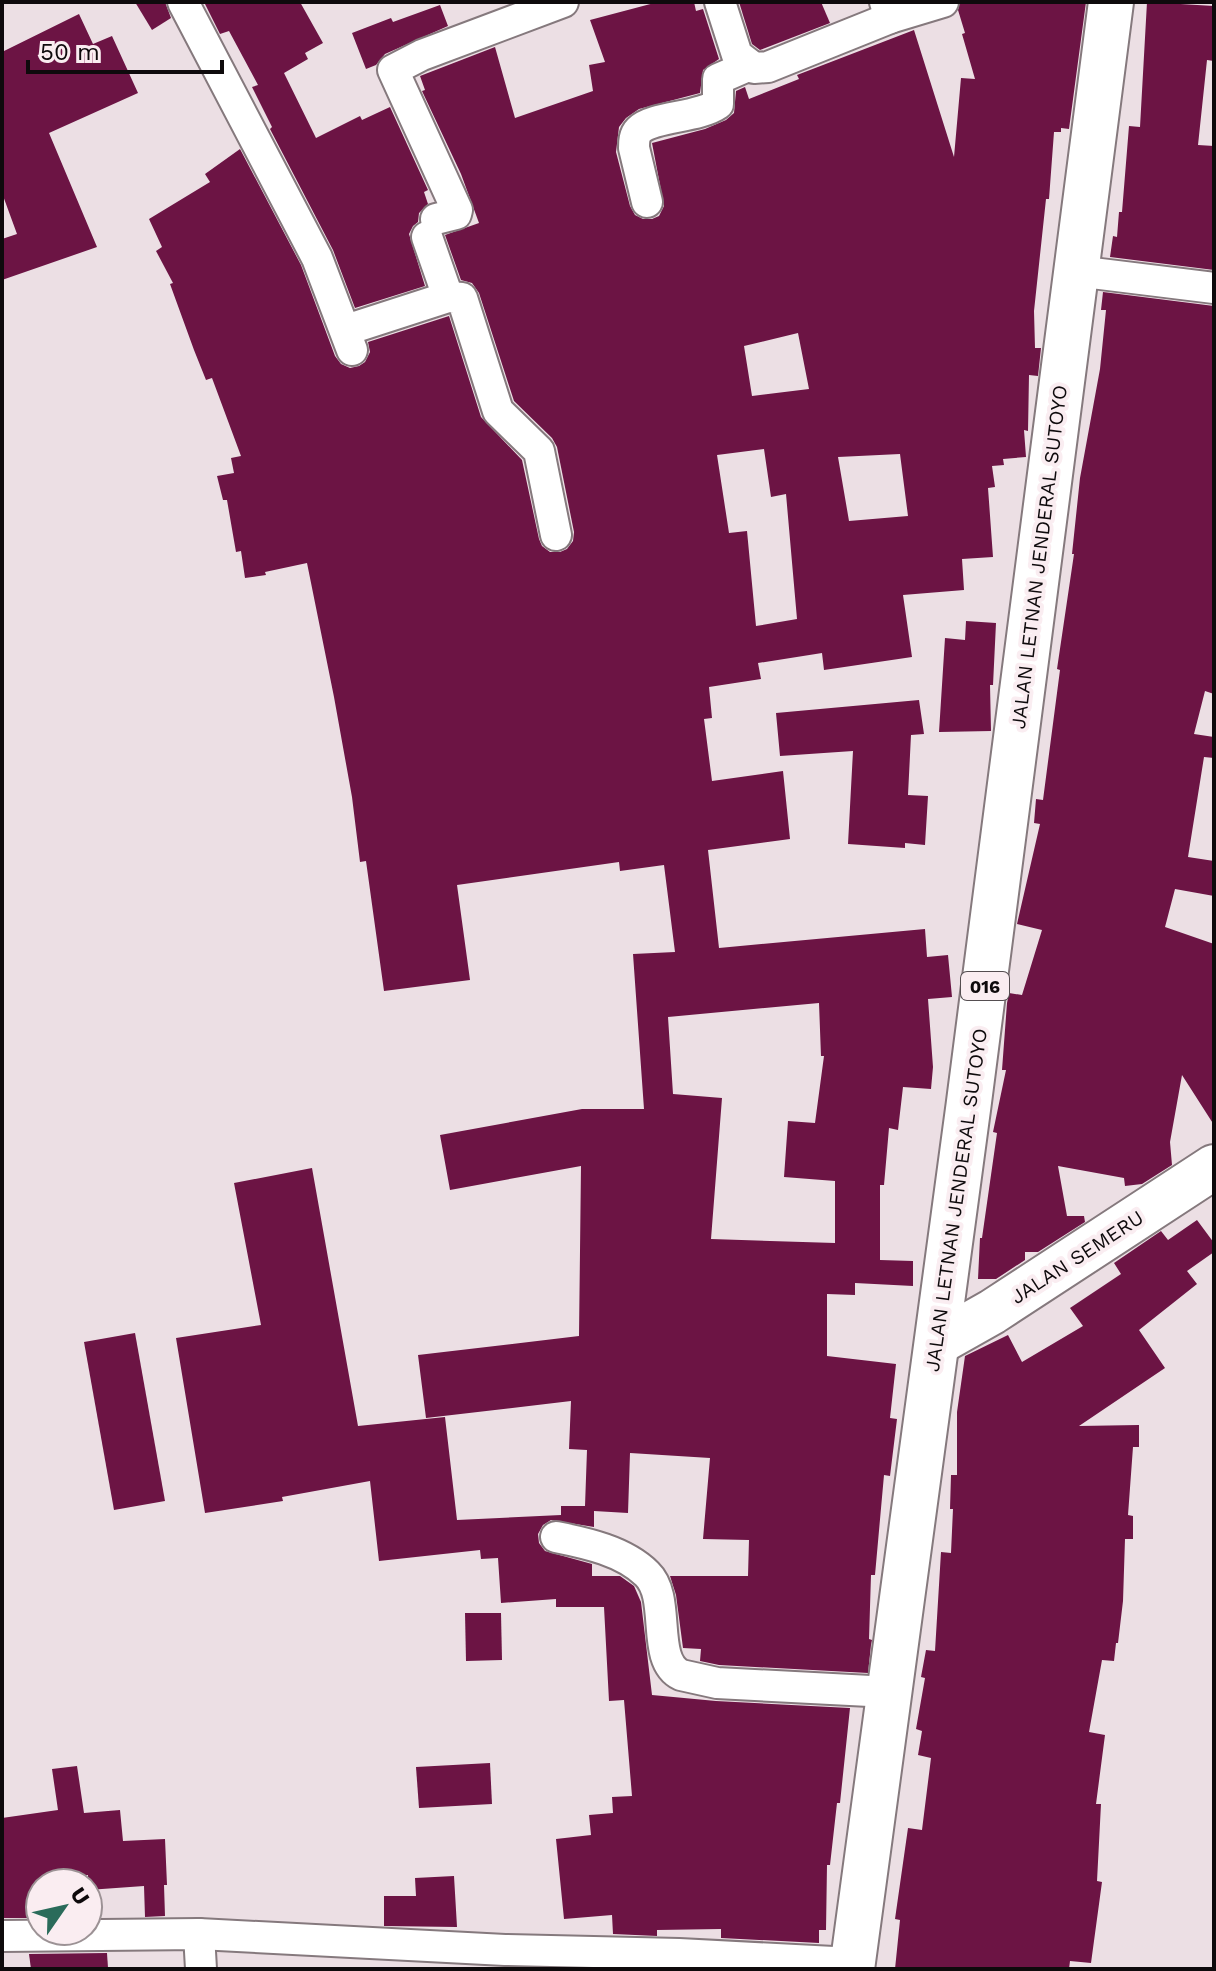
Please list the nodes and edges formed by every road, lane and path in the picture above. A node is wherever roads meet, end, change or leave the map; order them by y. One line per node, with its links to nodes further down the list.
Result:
1 (183, 2): 11 (street)
2 (563, 2): 11 (street)
3 (720, 2): 7 (street)
4 (943, 2): 6 (street)
5 (1111, 2): 9 (main road, JALAN LETNAN JENDERAL SUTOYO / 016)
6 (887, 10): 7 (street)
7 (748, 66): 8 (street)
8 (647, 202)
9 (1076, 271): 10 (street); 14 (main road, JALAN LETNAN JENDERAL SUTOYO / 016)
10 (1214, 288)
11 (448, 297): 12 (street)
12 (556, 535)
13 (1214, 1167): 14 (main road, JALAN SEMERU)
14 (937, 1343): 16 (main road, JALAN LETNAN JENDERAL SUTOYO / 016)
15 (556, 1537): 16 (street)
16 (889, 1692): 19 (main road, JALAN LETNAN JENDERAL SUTOYO / 016)
17 (199, 1934): 18 (street); 19 (street); 20 (street)
18 (2, 1936)
19 (852, 1966)
20 (201, 1969)

